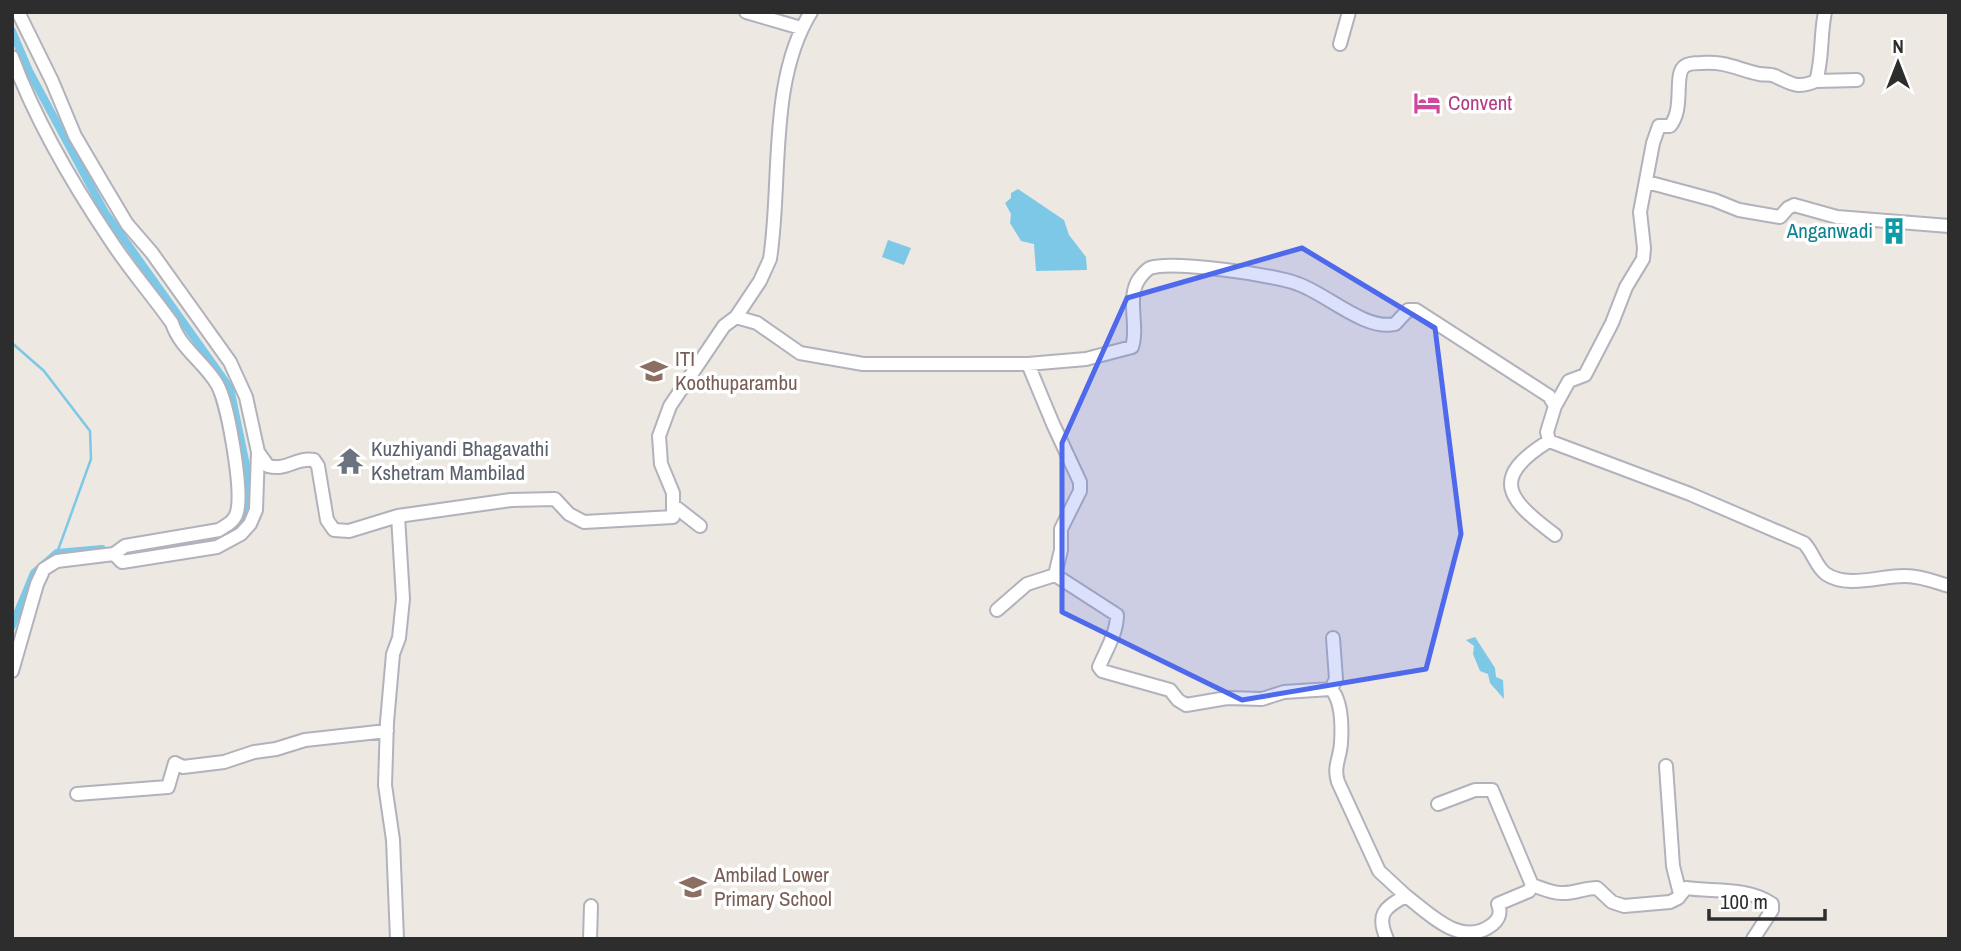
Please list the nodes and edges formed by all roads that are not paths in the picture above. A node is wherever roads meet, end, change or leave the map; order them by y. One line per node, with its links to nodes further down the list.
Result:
1 (18, 12): 17 (street)
2 (746, 12): 6 (street)
3 (811, 12): 6 (street)
4 (1349, 12): 7 (street)
5 (1825, 12): 10 (street)
6 (801, 29): 13 (street)
7 (1340, 44)
8 (12, 57): 22 (street)
9 (1857, 80): 10 (street)
10 (1816, 81): 11 (street)
11 (1647, 182): 12 (street); 15 (street)
12 (1949, 226)
13 (736, 317): 14 (street); 18 (street)
14 (1028, 364): 15 (street); 23 (street)
15 (1555, 405): 16 (street)
16 (1549, 442): 21 (street); 24 (street)
17 (258, 452): 19 (street); 22 (street)
18 (673, 505): 19 (street); 20 (street)
19 (398, 516): 29 (street)
20 (701, 526)
21 (1555, 535)
22 (114, 554): 27 (street)
23 (1055, 575): 25 (street); 28 (street)
24 (1949, 586)
25 (997, 610)
26 (1333, 638): 28 (street)
27 (12, 671)
28 (1331, 689): 35 (street)
29 (387, 732): 31 (street); 39 (street)
30 (1667, 766): 34 (street)
31 (77, 794)
32 (1438, 804): 33 (street)
33 (1532, 885): 34 (street); 38 (street)
34 (1680, 894): 42 (street)
35 (1406, 896): 36 (street); 38 (street)
36 (1391, 904): 38 (street); 41 (street)
37 (591, 906): 40 (street)
38 (1418, 906)
39 (397, 939)
40 (590, 939)
41 (1388, 939)
42 (1753, 939)

